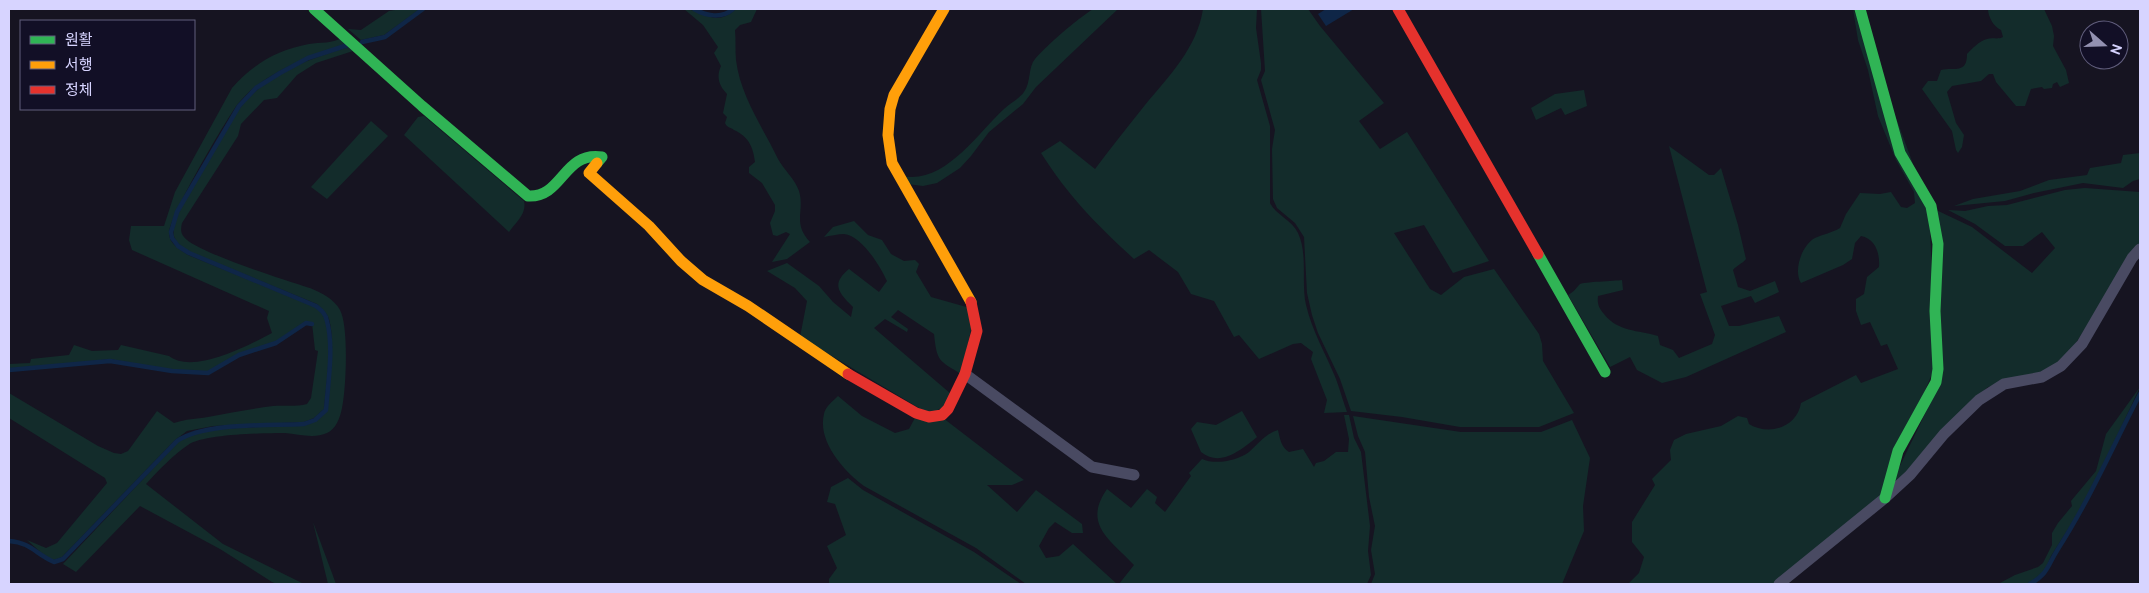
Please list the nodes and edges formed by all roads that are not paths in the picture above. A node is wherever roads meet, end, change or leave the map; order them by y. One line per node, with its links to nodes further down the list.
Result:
1 (314, 9): 7 (street)
2 (944, 9): 7 (street)
3 (1398, 9): 6 (street)
4 (1860, 9): 9 (street)
5 (2140, 249): 9 (street)
6 (1606, 372)
7 (965, 374): 8 (street)
8 (1134, 476)
9 (1885, 498): 10 (street)
10 (1779, 584)

